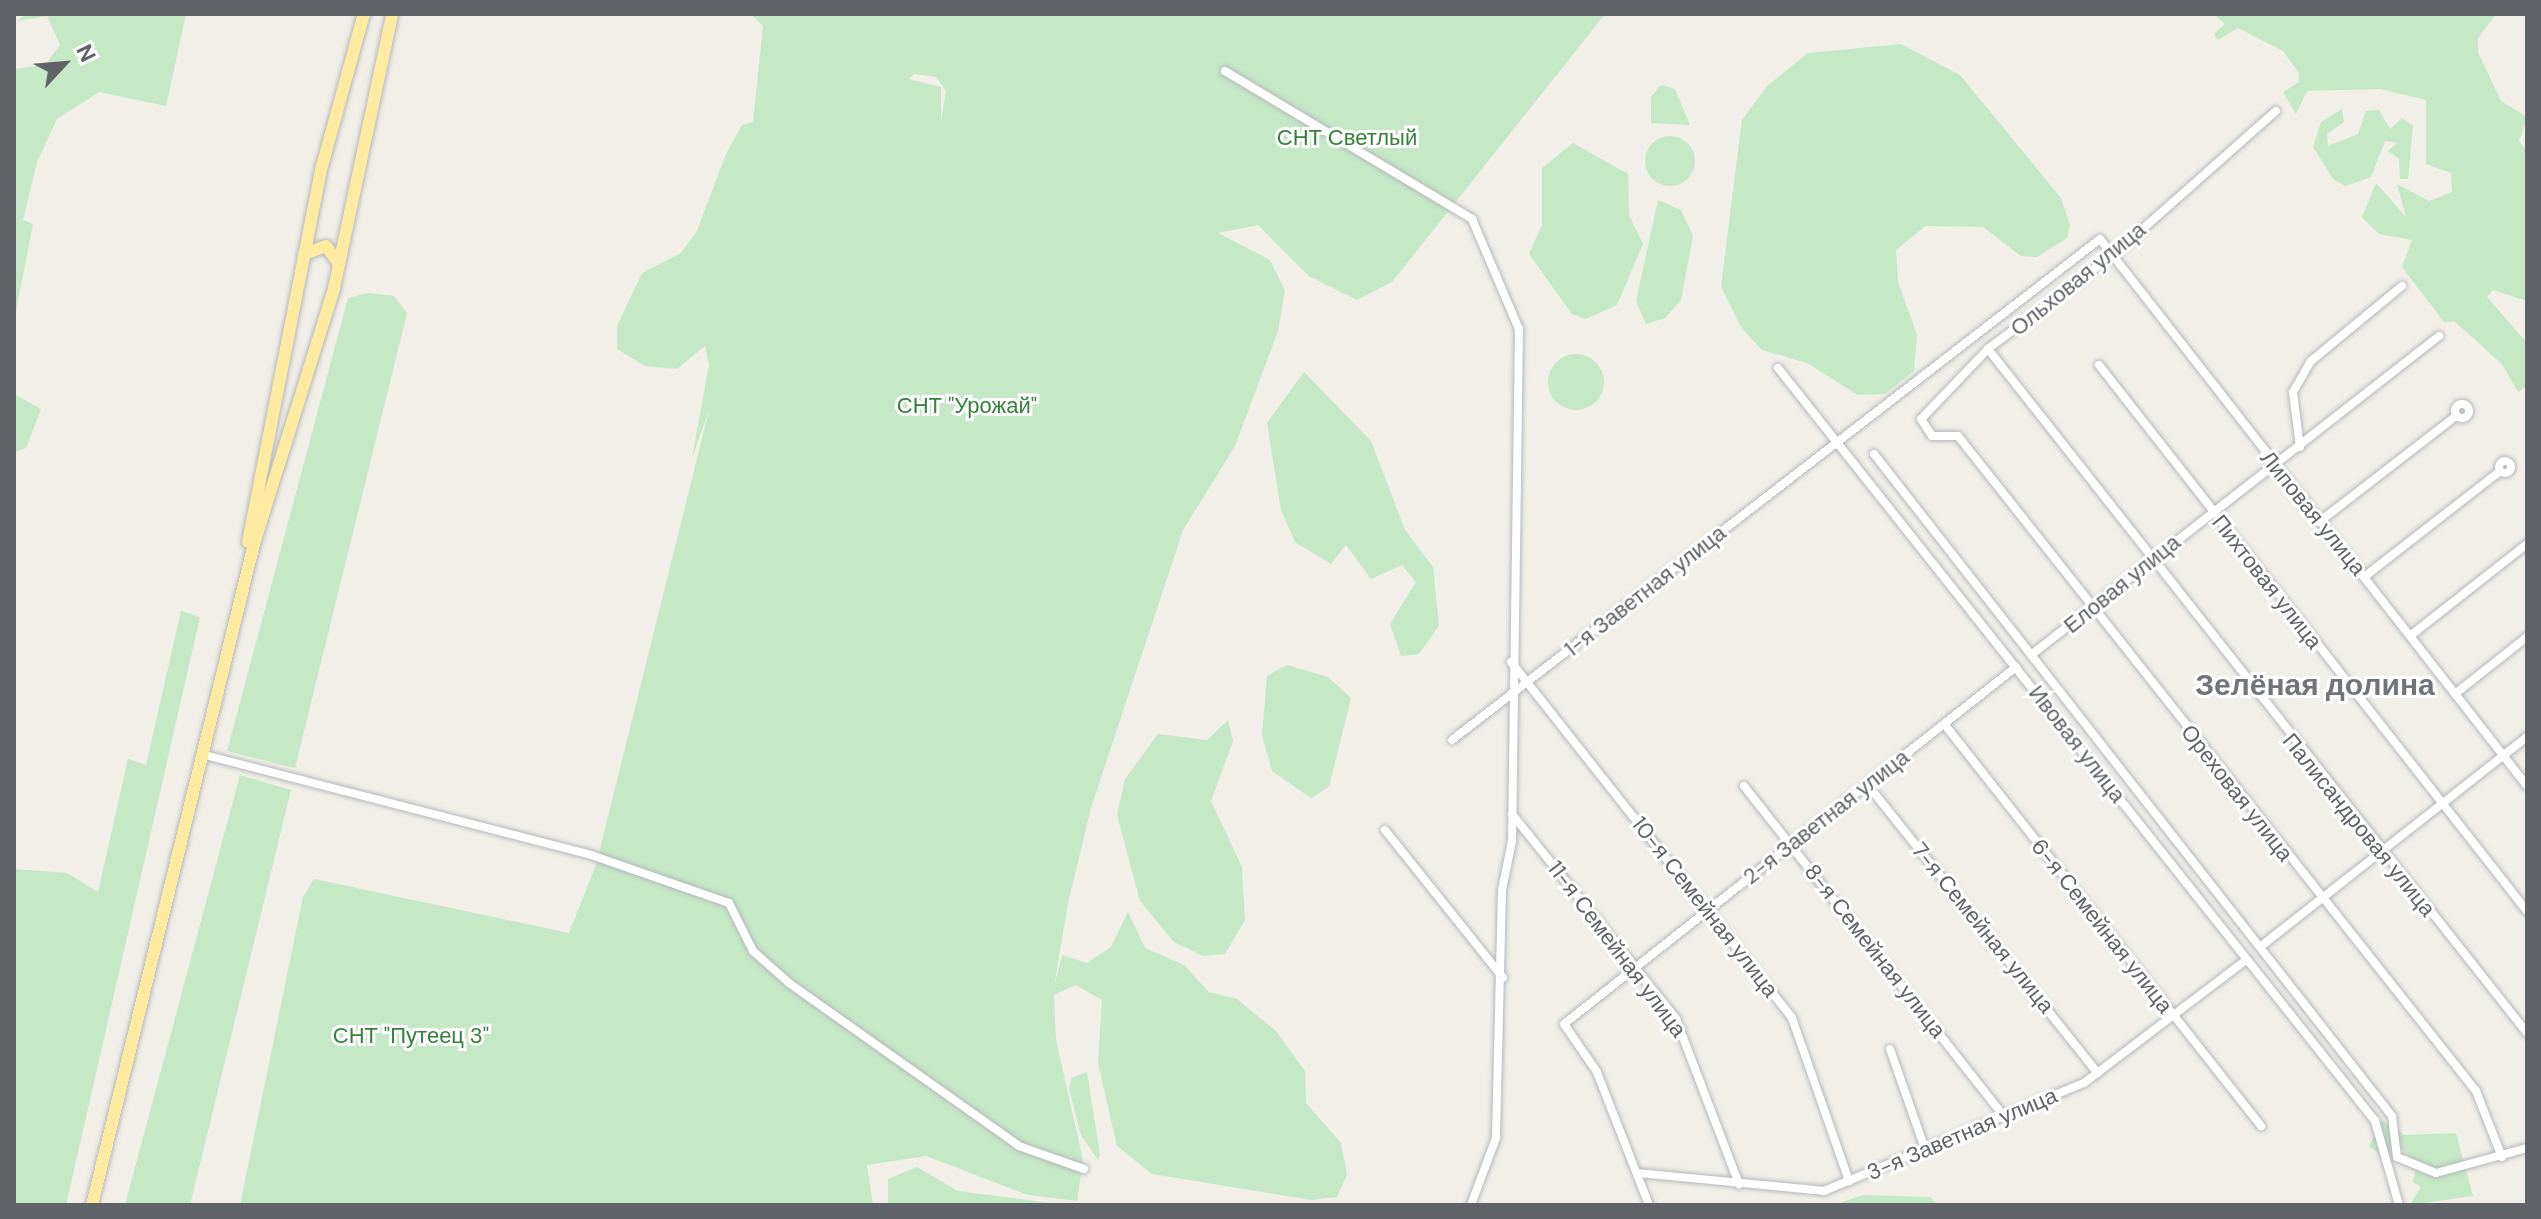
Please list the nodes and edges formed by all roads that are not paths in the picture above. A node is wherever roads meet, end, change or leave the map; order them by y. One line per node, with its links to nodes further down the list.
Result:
1 (364, 14): 6 (highway)
2 (392, 14): 8 (highway)
3 (1225, 71): 30 (street)
4 (2276, 111): 7 (street, Ольховая улица)
5 (2100, 239): 7 (street, Липовая улица); 16 (street, 1-я Заветная улица)
6 (304, 254): 8 (highway); 46 (highway)
7 (2113, 255): 11 (street, Ольховая улица); 19 (street, Липовая улица)
8 (339, 265): 38 (highway)
9 (2402, 286): 17 (street)
10 (2439, 336): 17 (street, Еловая улица)
11 (1988, 349): 15 (street, Ольховая улица); 24 (street, Палисандровая улица)
12 (2099, 365): 21 (street, Пихтовая улица)
13 (1778, 368): 16 (street, Ивовая улица)
14 (2456, 416): 22 (street)
15 (1958, 436): 26 (street, Ореховая улица)
16 (1839, 443): 31 (street, Ивовая улица); 32 (street, 1-я Заветная улица)
17 (2300, 447): 19 (street, Еловая улица)
18 (1874, 454): 29 (street, Ивовая улица)
19 (2273, 464): 21 (street, Еловая улица); 22 (street, Липовая улица)
20 (2500, 471): 25 (street)
21 (2212, 511): 24 (street, Еловая улица); 43 (street, Пихтовая улица)
22 (2319, 522): 25 (street, Липовая улица)
23 (2527, 544): 27 (street)
24 (2151, 561): 26 (street, Еловая улица); 48 (street, Палисандровая улица)
25 (2364, 577): 27 (street, Липовая улица)
26 (2093, 610): 29 (street, Еловая улица); 49 (street, Ореховая улица)
27 (2410, 636): 33 (street, Липовая улица)
28 (2527, 637): 33 (street)
29 (2031, 655): 52 (street, Ивовая улица)
30 (1511, 661): 32 (street, 10-я Семейная улица); 34 (street)
31 (2016, 667): 35 (street, 2-я Заветная улица); 53 (street, Ивовая улица)
32 (1526, 683): 34 (street, 1-я Заветная улица); 50 (street, 10-я Семейная улица)
33 (2455, 694): 39 (street, Липовая улица)
34 (1510, 695): 37 (street, 1-я Заветная улица); 44 (street)
35 (1945, 725): 40 (street, 2-я Заветная улица); 56 (street, 6-я Семейная улица)
36 (2527, 737): 39 (street)
37 (1452, 740)
38 (201, 754): 46 (highway); 65 (street)
39 (2504, 757): 42 (street, Липовая улица); 43 (street)
40 (1867, 784): 47 (street, 2-я Заветная улица); 59 (street, 7-я Семейная улица)
41 (1744, 786): 47 (street, 8-я Семейная улица)
42 (2527, 786)
43 (2441, 806): 48 (street); 51 (street, Пихтовая улица)
44 (1511, 814): 54 (street, 11-я Семейная улица); 55 (street)
45 (1385, 830): 55 (street)
46 (180, 833): 72 (highway)
47 (1790, 843): 50 (street, 2-я Заветная улица); 60 (street, 8-я Семейная улица)
48 (2380, 853): 49 (street); 57 (street, Палисандровая улица)
49 (2320, 899): 52 (street); 64 (street, Ореховая улица)
50 (1708, 911): 54 (street, 2-я Заветная улица); 68 (street, 10-я Семейная улица)
51 (2527, 911)
52 (2260, 947): 64 (street, Ивовая улица)
53 (2246, 960): 56 (street, 3-я Заветная улица); 73 (street, Ивовая улица)
54 (1632, 963): 66 (street, 2-я Заветная улица); 69 (street, 11-я Семейная улица)
55 (1503, 978): 71 (street)
56 (2173, 1017): 59 (street, 3-я Заветная улица); 61 (street, 6-я Семейная улица)
57 (2527, 1033)
58 (1890, 1049): 63 (street)
59 (2098, 1073): 60 (street, 3-я Заветная улица)
60 (2004, 1116): 63 (street, 3-я Заветная улица)
61 (2261, 1126)
62 (2527, 1148): 64 (street)
63 (1925, 1149): 68 (street, 3-я Заветная улица)
64 (2502, 1157)
65 (1084, 1169)
66 (1638, 1173): 67 (street, 3-я Заветная улица); 70 (street)
67 (1662, 1175): 69 (street, 3-я Заветная улица); 70 (street)
68 (1849, 1181): 69 (street, 3-я Заветная улица)
69 (1739, 1184)
70 (1647, 1200)
71 (1473, 1204)
72 (92, 1205)
73 (2399, 1205)

